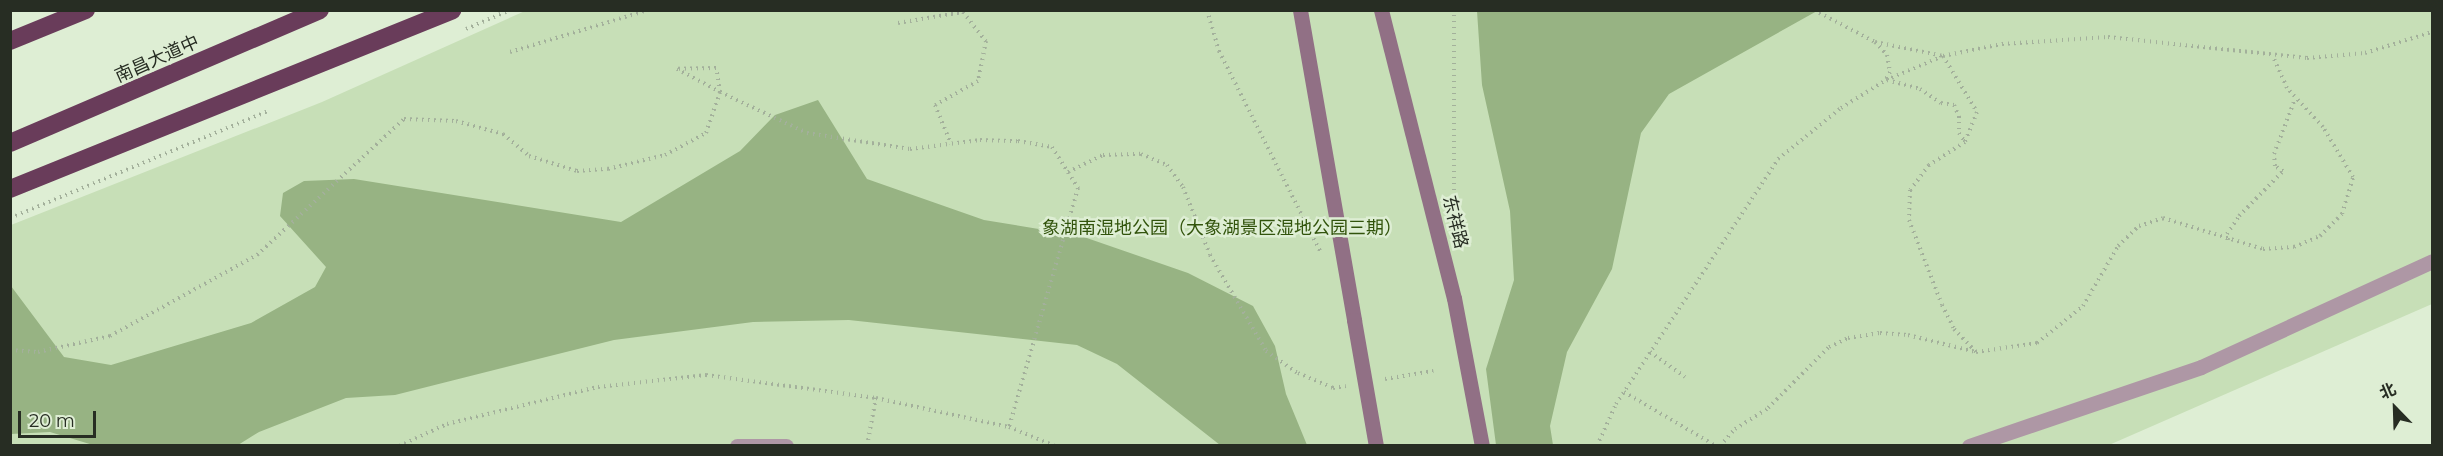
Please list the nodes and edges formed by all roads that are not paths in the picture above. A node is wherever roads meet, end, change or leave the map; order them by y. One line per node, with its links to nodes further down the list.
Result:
1 (86, 10): 6 (highway)
2 (321, 10): 7 (highway, 南昌大道中)
3 (452, 10): 8 (highway)
4 (1300, 10): 12 (main road, bridge)
5 (1381, 10): 13 (main road, 东祥路)
6 (10, 41)
7 (10, 143)
8 (10, 189)
9 (2433, 261): 14 (lane)
10 (737, 446): 11 (lane)
11 (786, 446)
12 (1376, 446)
13 (1482, 446)
14 (1969, 446)

